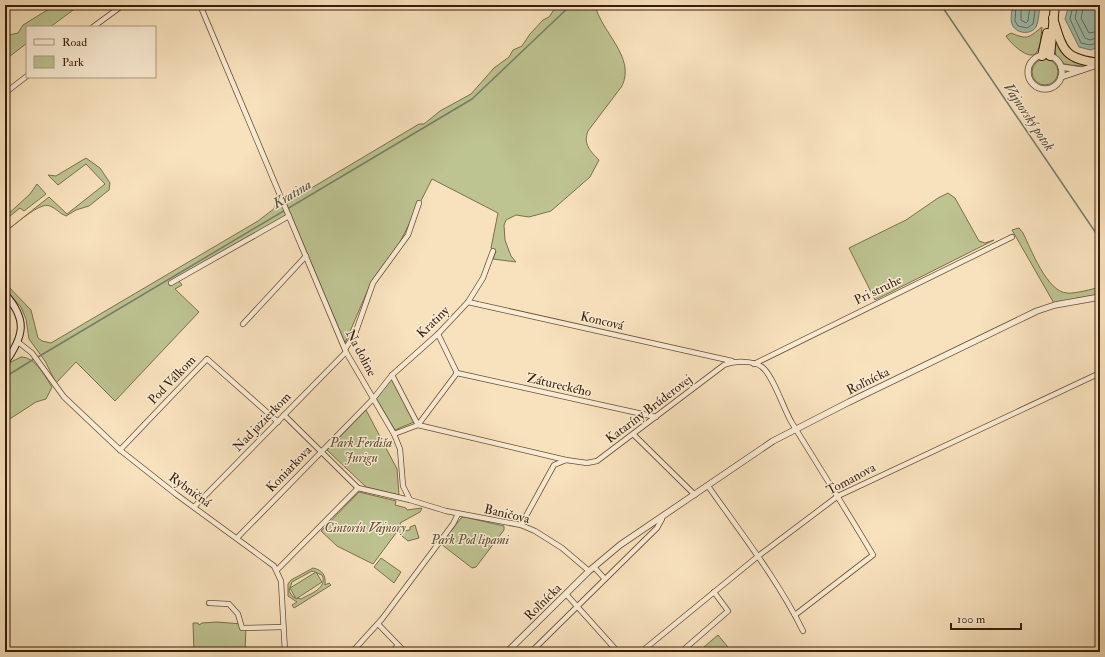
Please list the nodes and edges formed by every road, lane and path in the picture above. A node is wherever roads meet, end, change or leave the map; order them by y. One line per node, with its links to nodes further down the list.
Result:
1 (123, 5): 6 (street)
2 (200, 5): 15 (street, Na doline)
3 (1050, 5): 7 (highway)
4 (1055, 5): 5 (highway)
5 (1053, 18): 7 (highway); 8 (highway)
6 (94, 26)
7 (1046, 56): 9 (street); 12 (street)
8 (1100, 63): 10 (street)
9 (1061, 67): 10 (street); 12 (street)
10 (1081, 70): 12 (street)
11 (26, 77): 13 (street)
12 (1061, 77)
13 (5, 93)
14 (419, 203): 26 (street, Nad jazierkom)
15 (288, 215): 18 (street, Na doline); 19 (street)
16 (1012, 237): 29 (street, Pri struhe)
17 (494, 251): 22 (street, Kratiny)
18 (306, 256): 23 (street); 26 (street, Na doline)
19 (171, 283)
20 (5, 294): 25 (main road)
21 (1100, 297): 38 (street, Roľnícka)
22 (468, 302): 24 (street, Kratiny); 27 (street, Koncová)
23 (242, 324)
24 (438, 334): 30 (street); 32 (street, Kratiny)
25 (18, 342): 28 (main road); 41 (street, Rybničná)
26 (345, 351): 33 (street, Na doline); 34 (street, Nad jazierkom)
27 (732, 361): 29 (street); 35 (street, Kataríny Brúderovej)
28 (5, 363)
29 (754, 364): 38 (street)
30 (457, 373): 35 (street, Zátureckého); 37 (street)
31 (1100, 373): 49 (street, Tomanova)
32 (392, 375): 33 (street, Kratiny); 37 (street)
33 (373, 399): 39 (street, Na doline); 42 (street, Koniarkova)
34 (284, 415): 36 (street, Nad jazierkom); 42 (street)
35 (656, 418): 40 (street, Kataríny Brúderovej)
36 (278, 422): 41 (street, Pod Válkom); 51 (street, Nad jazierkom)
37 (418, 425): 39 (street); 43 (street, Kataríny Brúderovej)
38 (796, 429): 46 (street, Roľnícka); 49 (street)
39 (394, 434): 50 (street, Na doline)
40 (634, 435): 44 (street, Kataríny Brúderovej); 48 (street)
41 (120, 450): 51 (street, Rybničná)
42 (321, 452): 47 (street); 56 (street, Koniarkova)
43 (553, 455): 44 (street, Kataríny Brúderovej); 45 (street)
44 (566, 460): 45 (street)
45 (554, 465): 54 (street)
46 (708, 486): 48 (street, Roľnícka); 58 (street)
47 (358, 488): 50 (street, Baničova); 60 (street)
48 (695, 495): 53 (street, Roľnícka)
49 (838, 496): 58 (street, Tomanova); 66 (street)
50 (410, 500): 52 (street, Baničova)
51 (194, 507): 56 (street, Rybničná)
52 (458, 514): 54 (street, Baničova); 67 (street)
53 (662, 518): 55 (street, Roľnícka); 57 (street, Roľnícka)
54 (520, 526): 59 (street, Baničova)
55 (637, 534): 57 (street); 59 (street, Roľnícka)
56 (237, 538): 60 (street, Rybničná)
57 (643, 541): 61 (street, Roľnícka)
58 (757, 557): 62 (street, Tomanova); 66 (street)
59 (592, 569): 61 (street); 63 (street, Roľnícka)
60 (277, 570): 68 (street)
61 (604, 578): 65 (street, Roľnícka)
62 (714, 592): 78 (street, Tomanova); 79 (street)
63 (566, 594): 65 (street); 75 (street, Roľnícka)
64 (209, 603): 68 (street)
65 (576, 606): 76 (street, Roľnícka); 77 (street)
66 (795, 615): 69 (street)
67 (378, 624): 70 (street); 72 (street)
68 (283, 627): 71 (street)
69 (803, 631)
70 (398, 645): 73 (street); 74 (street)
71 (285, 652)
72 (352, 652)
73 (392, 652)
74 (405, 652)
75 (507, 652)
76 (530, 652)
77 (618, 652)
78 (641, 652)
79 (681, 652)

